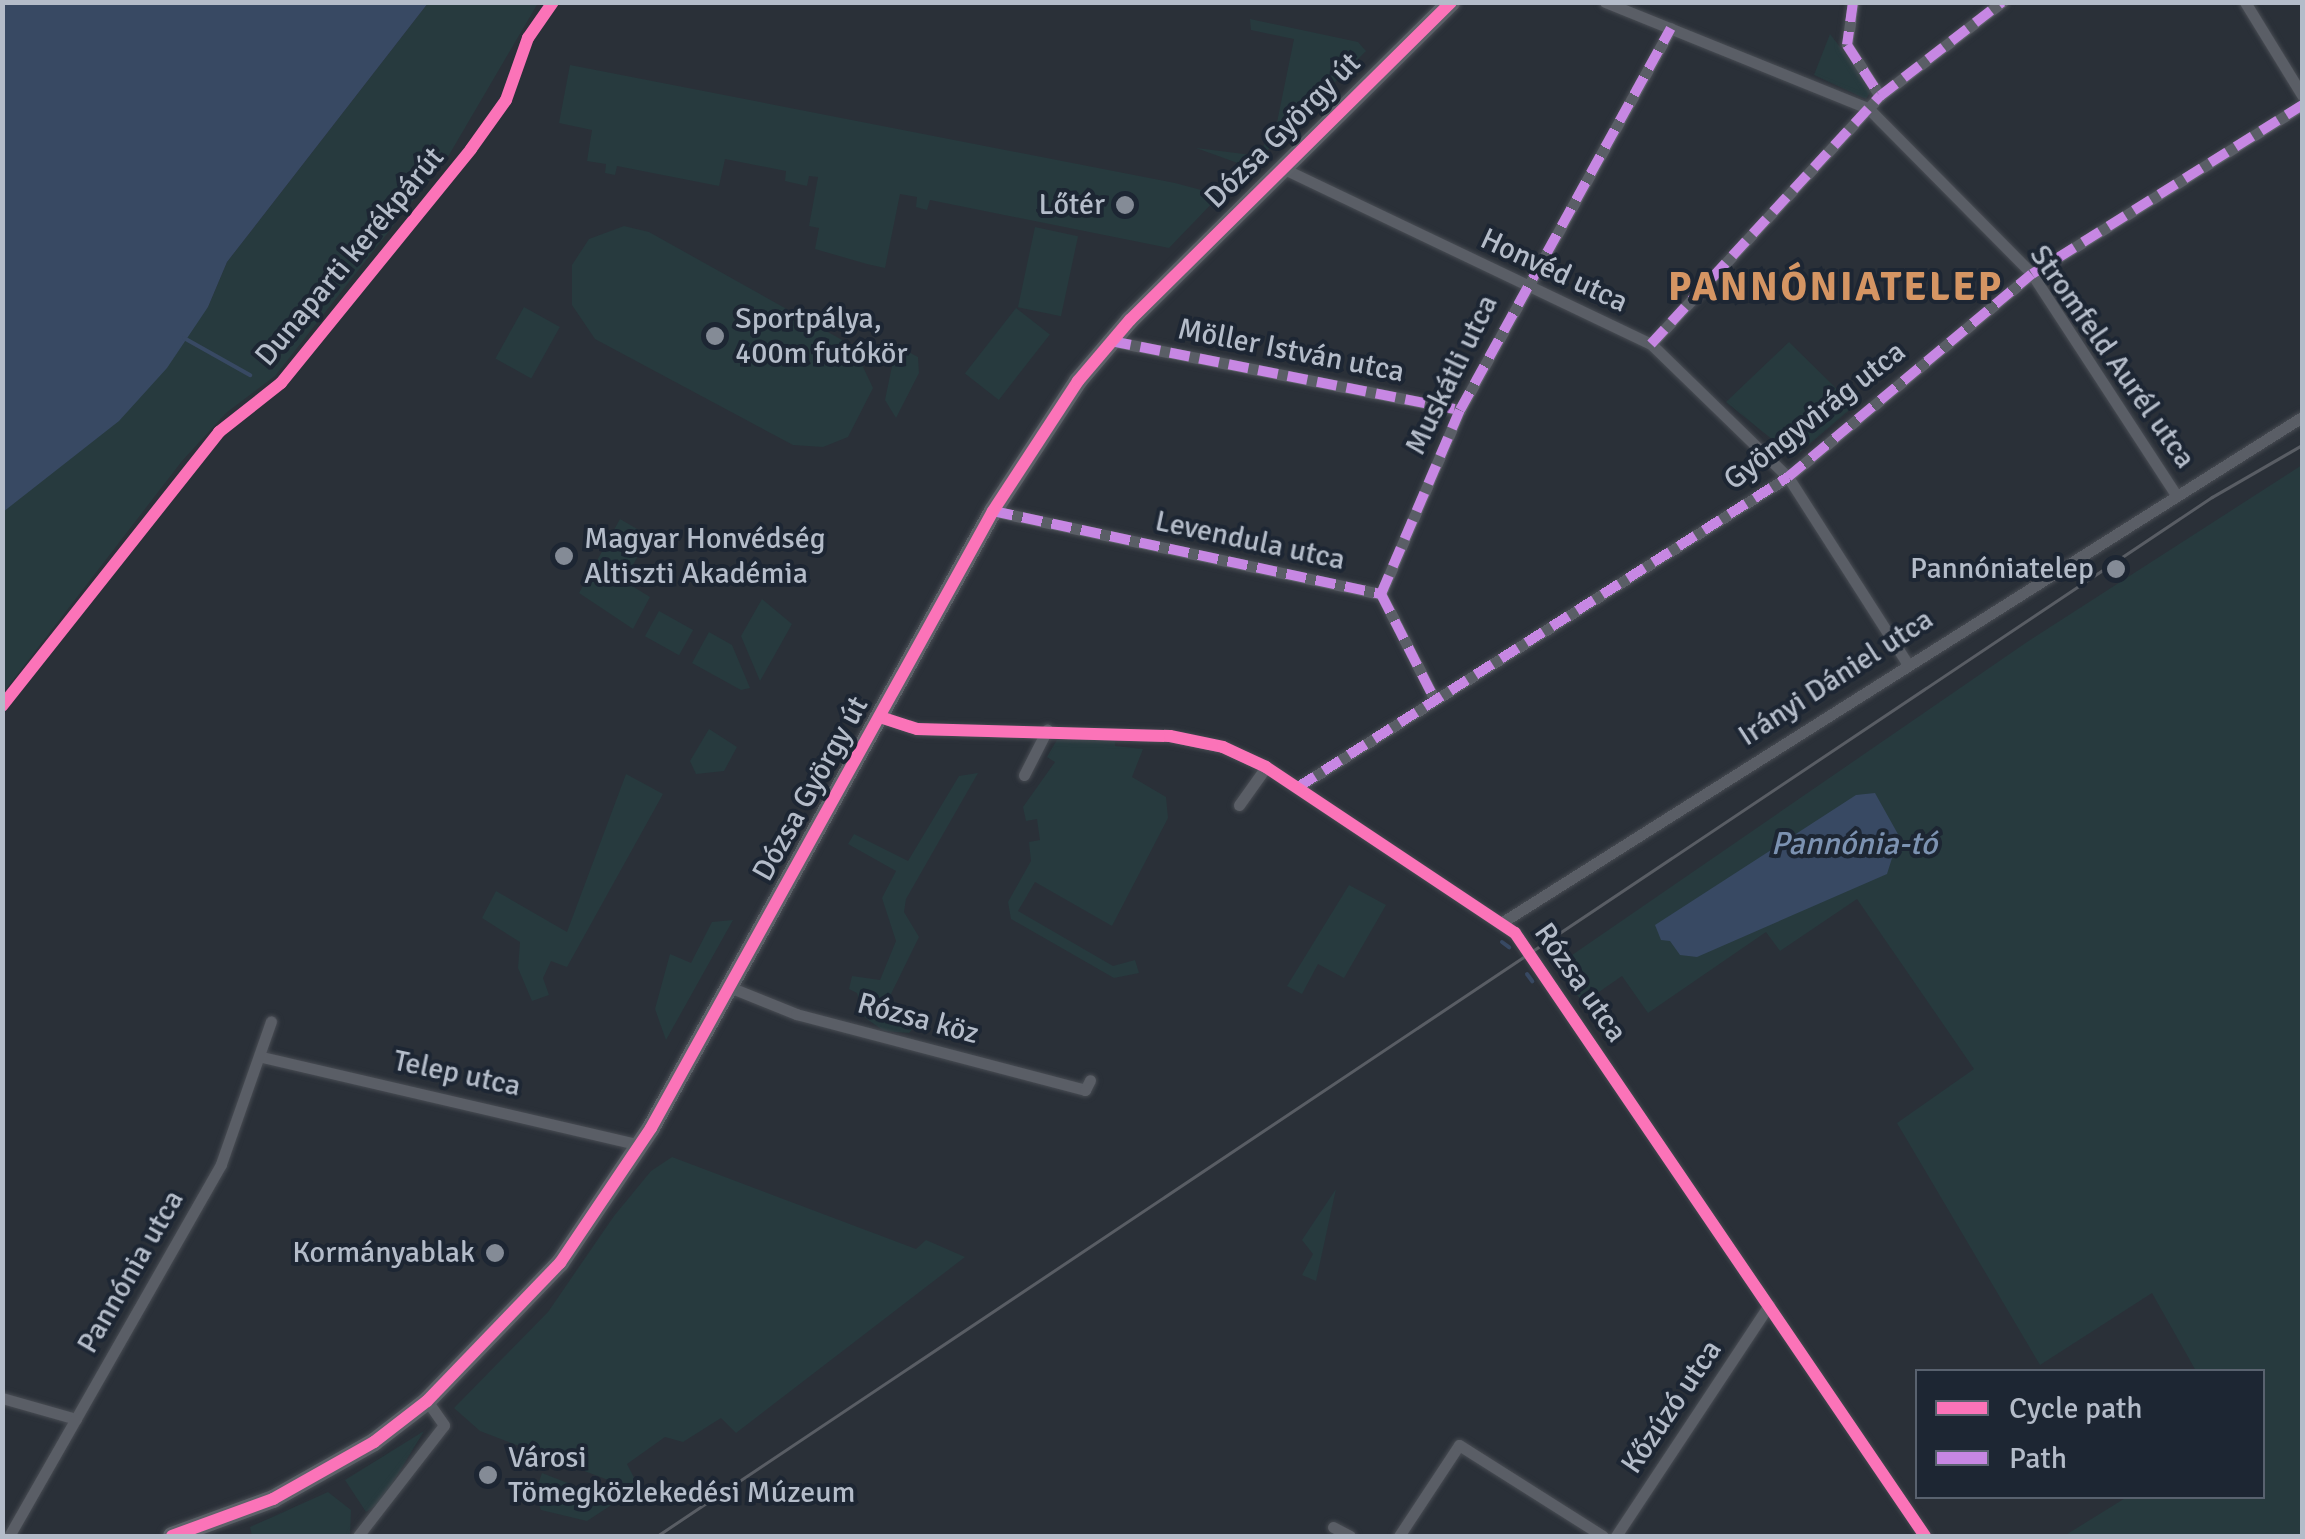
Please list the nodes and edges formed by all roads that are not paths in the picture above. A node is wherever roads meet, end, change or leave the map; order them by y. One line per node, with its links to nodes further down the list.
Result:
1 (1451, 2): 11 (main road, Dózsa György út)
2 (1605, 2): 6 (street, Stromfeld Aurél utca)
3 (1853, 2): 8 (street)
4 (2002, 2): 8 (street)
5 (2245, 2): 7 (street)
6 (1671, 28): 10 (street, Stromfeld Aurél utca); 13 (street, Muskátli utca)
7 (2302, 95)
8 (1880, 96): 10 (street)
9 (2302, 104): 12 (street, Gyöngyvirág utca)
10 (1868, 108): 12 (street, Stromfeld Aurél utca); 15 (street)
11 (1282, 168): 13 (street, Honvéd utca); 14 (main road, Dózsa György út)
12 (2032, 274): 18 (street, Gyöngyvirág utca); 19 (street, Stromfeld Aurél utca)
13 (1525, 284): 15 (street, Honvéd utca); 16 (street, Muskátli utca)
14 (1112, 340): 16 (street, Möller István utca); 20 (main road, Dózsa György út)
15 (1650, 344): 18 (street, Honvéd utca)
16 (1460, 410): 21 (street, Muskátli utca)
17 (2302, 417): 19 (street, Irányi Dániel utca)
18 (1788, 477): 22 (street, Honvéd utca); 23 (street, Gyöngyvirág utca)
19 (2176, 495): 22 (street, Irányi Dániel utca)
20 (993, 511): 21 (street, Levendula utca); 24 (main road, Dózsa György út)
21 (1381, 594): 23 (street, Levendula utca)
22 (1907, 663): 30 (street, Irányi Dániel utca)
23 (1435, 700): 28 (street, Gyöngyvirág utca)
24 (880, 717): 25 (street, Rózsa utca); 31 (main road, Dózsa György út)
25 (1047, 730): 26 (street, Rózsa utca); 27 (street)
26 (1266, 766): 28 (street, Rózsa utca); 29 (street)
27 (1024, 775)
28 (1298, 788): 30 (street, Rózsa utca)
29 (1239, 805)
30 (1501, 923): 36 (street, Rózsa utca)
31 (730, 987): 34 (street, Rózsa köz); 35 (main road, Dózsa György út)
32 (271, 1021): 33 (street, Pannónia utca)
33 (262, 1057): 35 (street, Telep utca); 39 (street, Pannónia utca)
34 (1090, 1080)
35 (640, 1145): 38 (main road, Dózsa György út)
36 (1769, 1304): 47 (street, Kőzúzó utca); 48 (street, Rózsa utca)
37 (2, 1398): 39 (street)
38 (427, 1401): 42 (main road, Dózsa György út); 43 (street)
39 (76, 1418): 41 (street, Pannónia utca)
40 (1333, 1527): 44 (street)
41 (9, 1536)
42 (172, 1536)
43 (358, 1536)
44 (1350, 1536)
45 (1398, 1536): 46 (street)
46 (1603, 1536)
47 (1616, 1536)
48 (1925, 1536)

